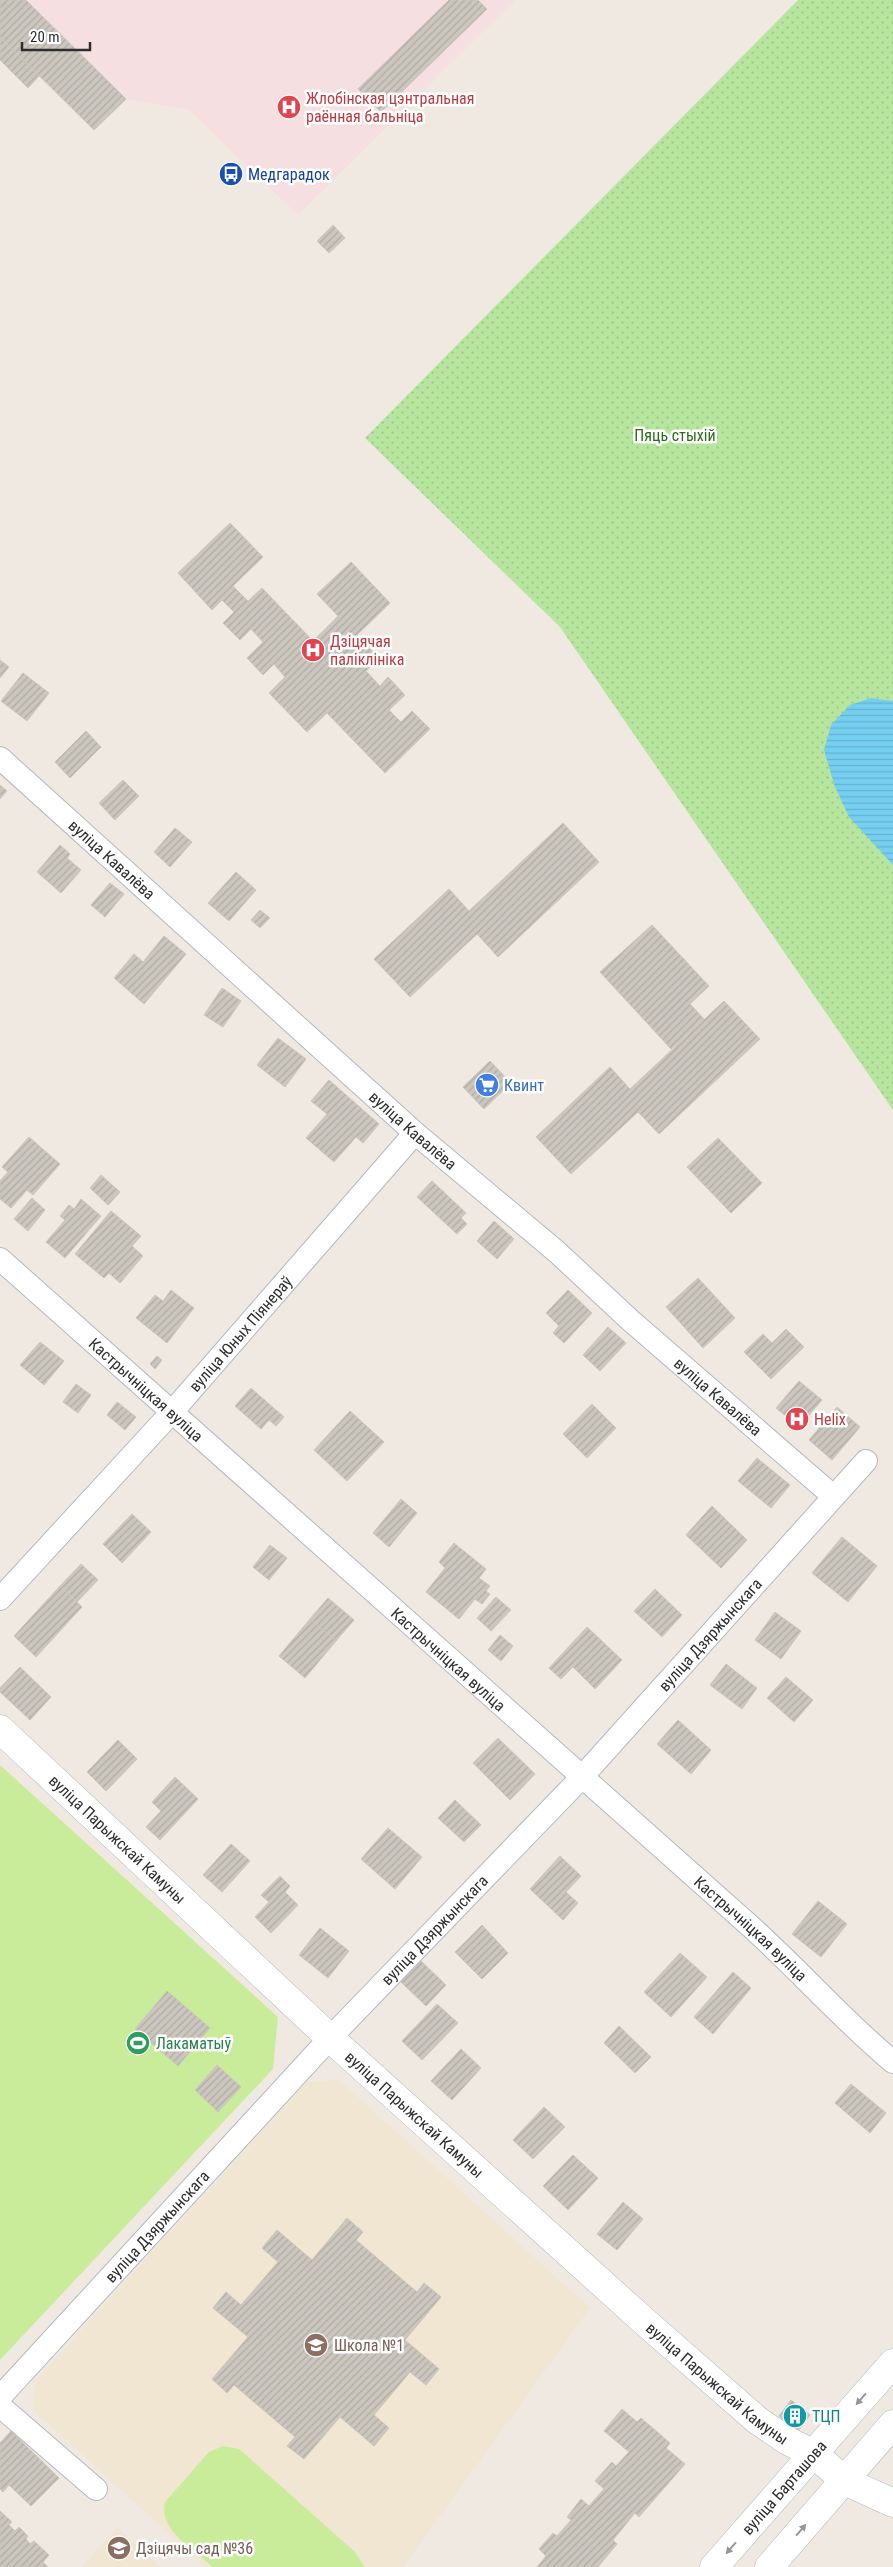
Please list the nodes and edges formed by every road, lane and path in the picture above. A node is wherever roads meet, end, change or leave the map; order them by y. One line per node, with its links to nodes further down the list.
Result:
1 (0, 758): 2 (street, вуліца Кавалёва)
2 (415, 1133): 4 (street, вуліца Юных Піянераў); 6 (street, вуліца Кавалёва)
3 (0, 1259): 4 (street, Кастрычніцкая вуліца)
4 (172, 1412): 7 (street, вуліца Юных Піянераў); 9 (street, Кастрычніцкая вуліца)
5 (866, 1461): 6 (street, вуліца Дзяржынскага)
6 (833, 1496): 9 (street, вуліца Дзяржынскага)
7 (0, 1598)
8 (0, 1728): 10 (street, вуліца Парыжскай Камуны)
9 (580, 1779): 10 (street, вуліца Дзяржынскага); 11 (street, Кастрычніцкая вуліца)
10 (330, 2038): 13 (street, вуліца Дзяржынскага); 16 (street, вуліца Парыжскай Камуны)
11 (893, 2062)
12 (893, 2363): 16 (street, вуліца Барташова, one-way to 16)
13 (0, 2397)
14 (0, 2406): 18 (street)
15 (893, 2424): 17 (street)
16 (814, 2454): 17 (street, вуліца Парыжскай Камуны); 20 (street, вуліца Барташова, one-way to 20)
17 (845, 2481): 19 (street, вуліца Парыжскай Камуны); 21 (street, one-way to 17)
18 (96, 2489)
19 (893, 2503)
20 (714, 2567)
21 (769, 2567)

